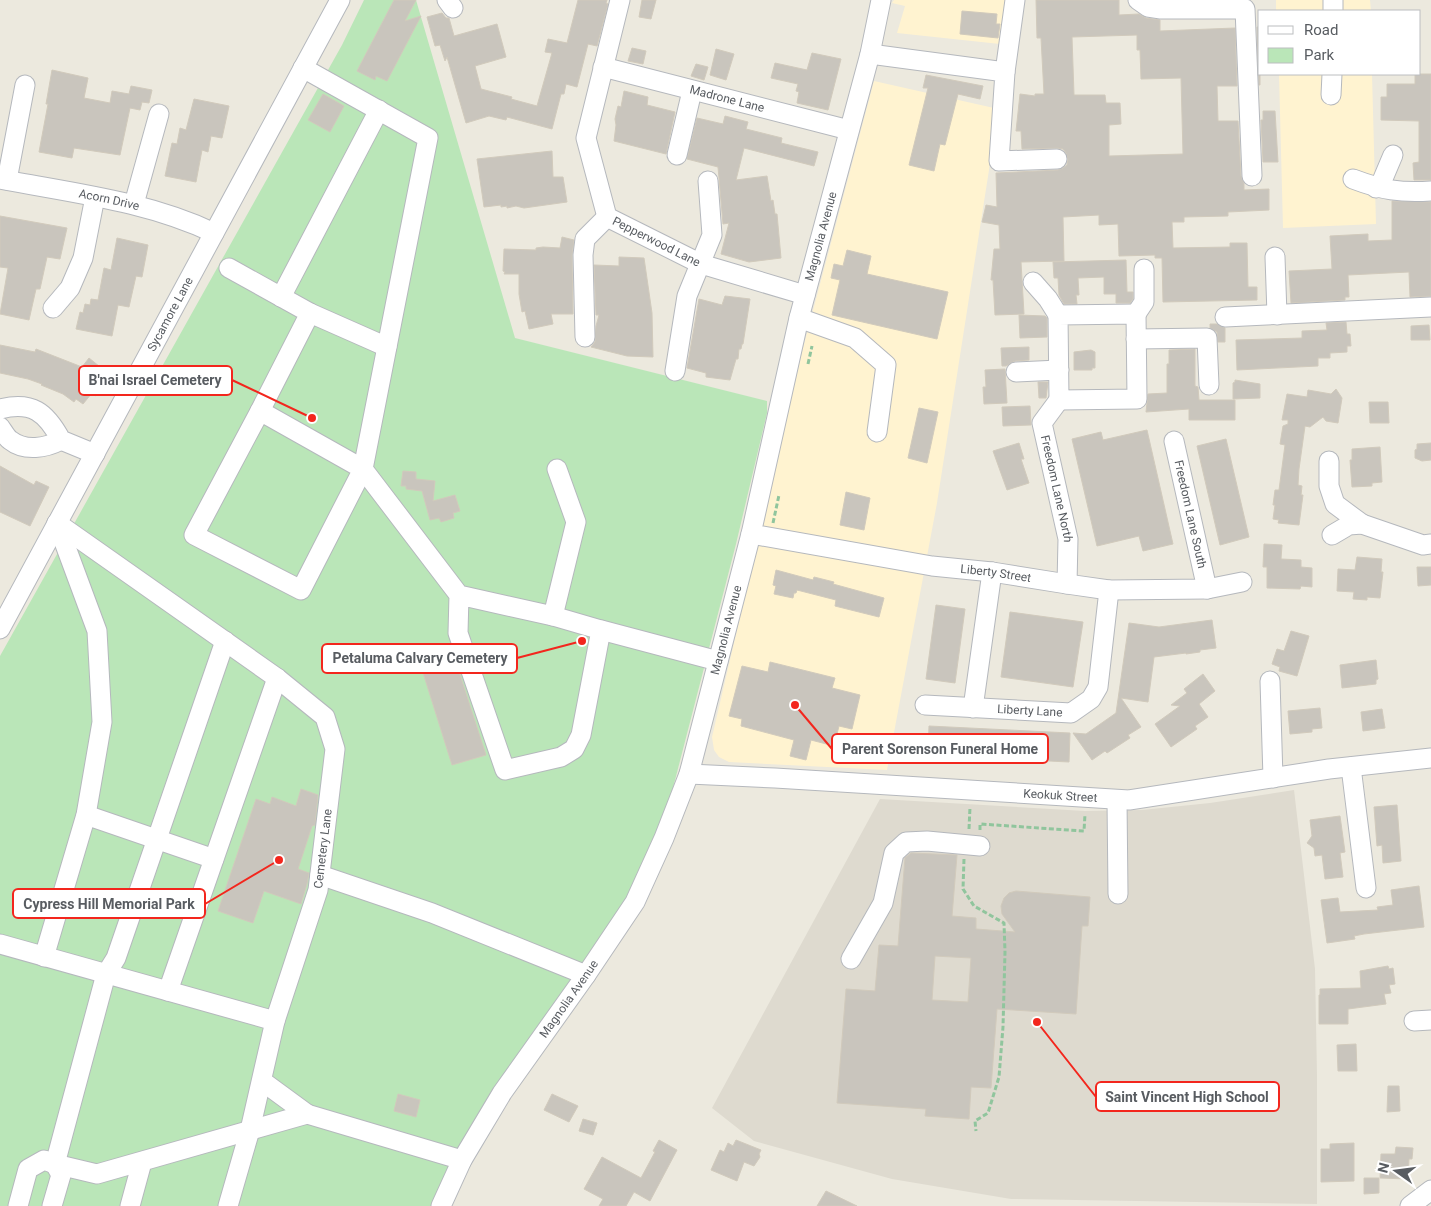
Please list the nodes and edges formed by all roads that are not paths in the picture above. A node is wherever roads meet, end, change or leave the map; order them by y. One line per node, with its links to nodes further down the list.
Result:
1 (340, 0): 8 (street, Sycamore Lane)
2 (620, 0): 7 (street, Pepperwood Lane)
3 (881, 0): 6 (street, Magnolia Avenue)
4 (1015, 0): 9 (street)
5 (1138, 0): 20 (street)
6 (870, 54): 9 (street); 16 (street, Magnolia Avenue)
7 (603, 67): 12 (street, Madrone Lane); 28 (street, Pepperwood Lane)
8 (303, 68): 14 (street); 29 (street, Sycamore Lane)
9 (1005, 72): 19 (street)
10 (1332, 75): 13 (street)
11 (25, 86): 22 (street)
12 (692, 91): 16 (street, Madrone Lane); 17 (street)
13 (1331, 95)
14 (379, 110): 36 (street); 47 (street)
15 (159, 114): 27 (street)
16 (849, 130): 35 (street, Magnolia Avenue)
17 (677, 154)
18 (1393, 155): 24 (street)
19 (1057, 159)
20 (1252, 176)
21 (1353, 179): 24 (street)
22 (4, 180): 26 (street, Acorn Drive)
23 (708, 181): 31 (street)
24 (1376, 188): 25 (street)
25 (1431, 191)
26 (95, 197): 27 (street, Acorn Drive); 38 (street)
27 (134, 204): 29 (street, Acorn Drive)
28 (607, 217): 31 (street, Pepperwood Lane); 45 (street)
29 (214, 233): 59 (street, Sycamore Lane)
30 (1275, 257): 42 (street)
31 (701, 264): 35 (street, Pepperwood Lane); 49 (street)
32 (229, 268): 36 (street)
33 (1144, 269): 40 (street)
34 (1033, 282): 41 (street)
35 (805, 295): 44 (street, Magnolia Avenue)
36 (280, 297): 39 (street)
37 (1431, 307): 42 (street)
38 (53, 308)
39 (310, 313): 47 (street); 54 (street)
40 (1136, 314): 41 (street); 46 (street)
41 (1058, 315): 48 (street)
42 (1277, 315): 43 (street)
43 (1225, 317)
44 (799, 318): 56 (street); 65 (street, Magnolia Avenue)
45 (586, 337)
46 (1136, 339): 51 (street); 52 (street)
47 (387, 347): 61 (street)
48 (1059, 370): 50 (street); 52 (street)
49 (675, 371)
50 (1016, 372)
51 (1209, 385)
52 (1059, 400): 70 (street, Freedom Lane North)
53 (0, 409): 57 (street)
54 (260, 411): 61 (street); 61 (street)
55 (0, 427): 57 (street)
56 (877, 432)
57 (61, 440): 59 (street)
58 (1174, 441): 71 (street, Freedom Lane South)
59 (95, 454): 63 (street, Sycamore Lane)
60 (1329, 461): 64 (street)
61 (363, 469): 73 (street)
62 (556, 469): 74 (street)
63 (57, 523): 75 (street, Sycamore Lane); 77 (street, Cemetery Lane); 88 (street)
64 (1362, 524): 66 (street); 67 (street)
65 (751, 534): 68 (street, Liberty Street); 78 (street, Magnolia Avenue)
66 (1332, 536)
67 (1431, 544)
68 (992, 572): 70 (street, Liberty Street); 82 (street)
69 (1242, 582): 71 (street, Liberty Street)
70 (1067, 584): 72 (street, Liberty Street)
71 (1207, 588): 72 (street, Liberty Street)
72 (1108, 590): 82 (street, Liberty Lane)
73 (458, 595): 74 (street); 76 (street)
74 (553, 616): 76 (street)
75 (0, 629)
76 (601, 630): 78 (street)
77 (225, 641): 79 (street, Cemetery Lane); 89 (street)
78 (718, 661): 85 (street, Magnolia Avenue)
79 (278, 678): 91 (street); 92 (street, Cemetery Lane)
80 (1270, 681): 86 (street)
81 (925, 705): 82 (street, Liberty Lane)
82 (973, 708)
83 (1431, 758): 84 (street, Keokuk Street)
84 (1351, 767): 86 (street, Keokuk Street); 93 (street)
85 (689, 774): 87 (street, Keokuk Street); 99 (street, Magnolia Avenue)
86 (1273, 778): 87 (street, Keokuk Street)
87 (1117, 800): 94 (street)
88 (86, 815): 89 (street); 96 (street)
89 (157, 839): 91 (street); 98 (street)
90 (972, 841): 97 (street)
91 (214, 859): 100 (street)
92 (320, 875): 99 (street); 101 (street, Cemetery Lane)
93 (1366, 888)
94 (1118, 894)
95 (0, 944): 96 (street)
96 (44, 957): 98 (street)
97 (851, 959)
98 (106, 974): 100 (street); 107 (street)
99 (586, 975): 105 (street, Magnolia Avenue)
100 (168, 991): 101 (street)
101 (275, 1022): 102 (street, Cemetery Lane)
102 (262, 1081): 103 (street); 104 (street, Cemetery Lane)
103 (307, 1114): 104 (street); 105 (street)
104 (250, 1130): 106 (street); 112 (street, Cemetery Lane)
105 (462, 1160): 113 (street, Magnolia Avenue)
106 (142, 1162): 107 (street); 111 (street)
107 (55, 1164): 109 (street); 110 (street)
108 (1431, 1190): 114 (street)
109 (18, 1206)
110 (52, 1206)
111 (130, 1206)
112 (228, 1206)
113 (441, 1206)
114 (1410, 1206)

